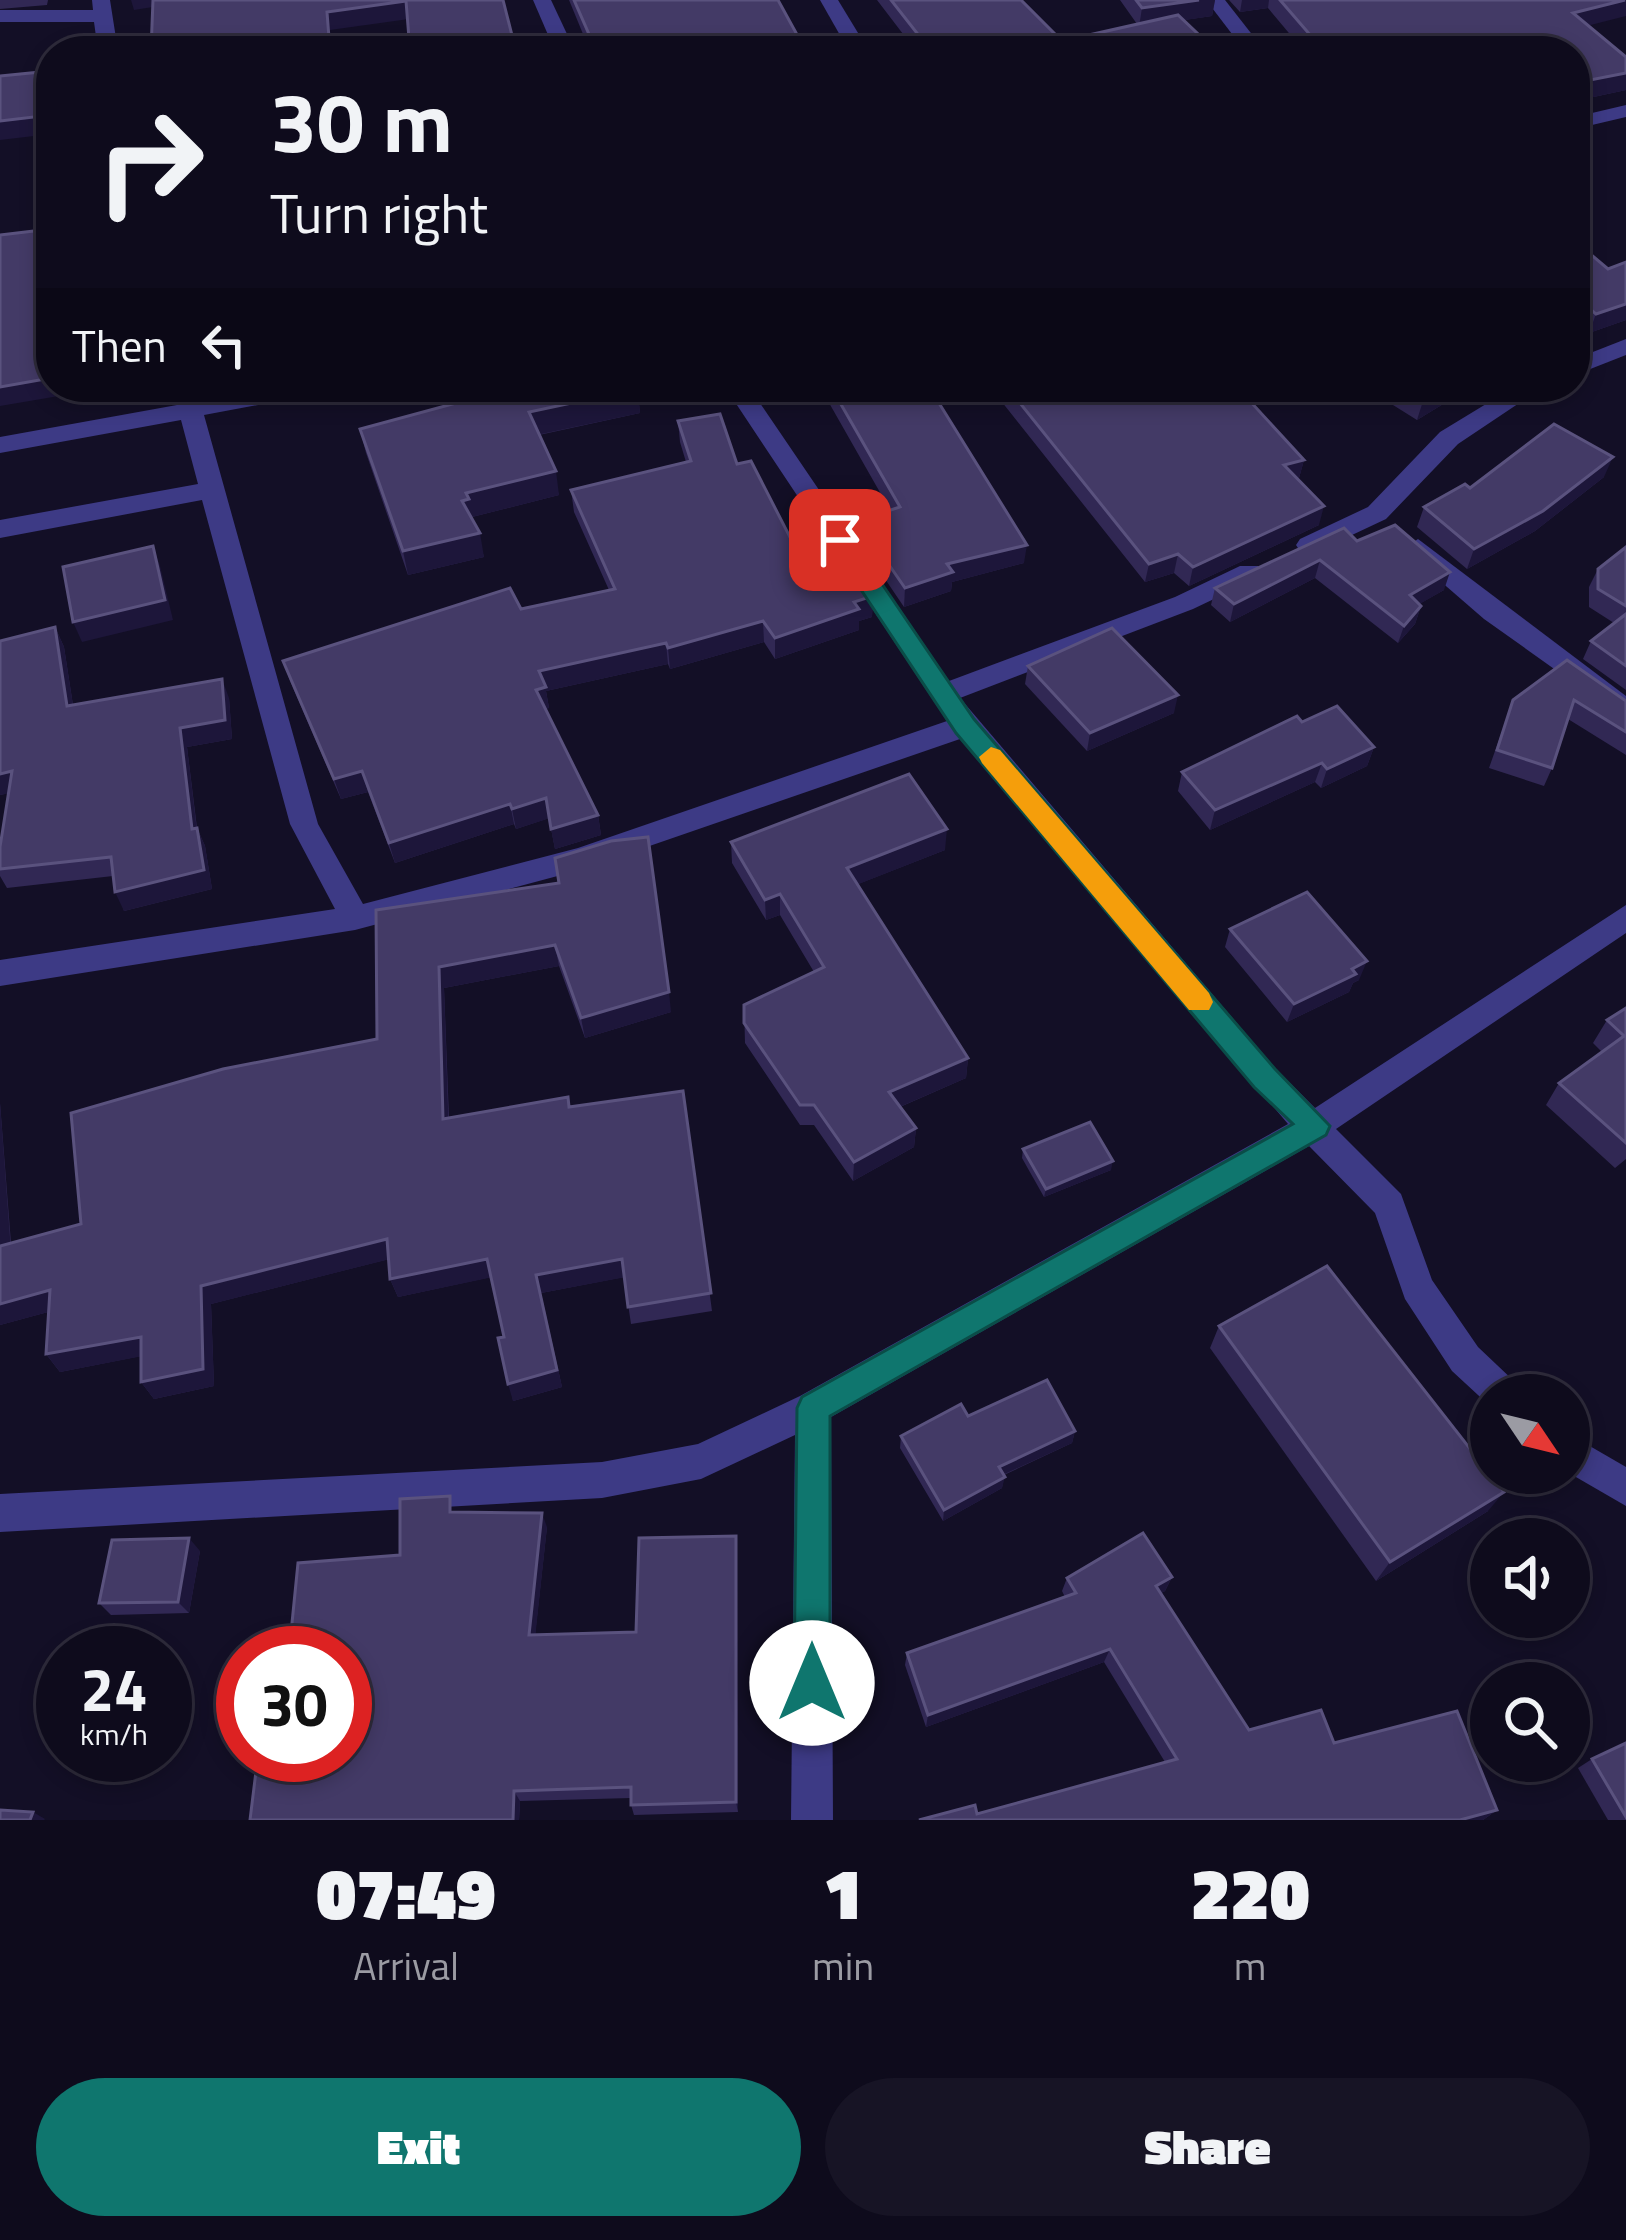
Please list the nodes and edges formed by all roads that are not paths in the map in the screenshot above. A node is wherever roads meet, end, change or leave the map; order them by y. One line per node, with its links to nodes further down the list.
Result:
1 (542, 0): 6 (street)
2 (830, 0): 7 (street)
3 (1215, 0): 8 (street)
4 (100, 8): 5 (street)
5 (0, 16)
6 (558, 36)
7 (850, 36)
8 (1243, 36)
9 (1626, 111): 10 (street)
10 (1590, 119)
11 (1626, 346): 12 (street)
12 (1590, 362)
13 (175, 402): 17 (street)
14 (188, 402): 18 (street)
15 (747, 402): 21 (street)
16 (1507, 402): 19 (street)
17 (0, 445)
18 (210, 490): 20 (street); 25 (street)
19 (1377, 513): 21 (street); 22 (street)
20 (0, 529)
21 (944, 693): 23 (street)
22 (1626, 710)
23 (965, 726): 25 (street); 27 (street)
24 (1626, 917): 27 (street)
25 (356, 918): 26 (street)
26 (0, 973)
27 (1315, 1126): 28 (street); 29 (street)
28 (1481, 1374)
29 (814, 1408): 32 (street); 33 (street)
30 (1590, 1465): 31 (street)
31 (1626, 1488)
32 (0, 1513)
33 (812, 1820)

